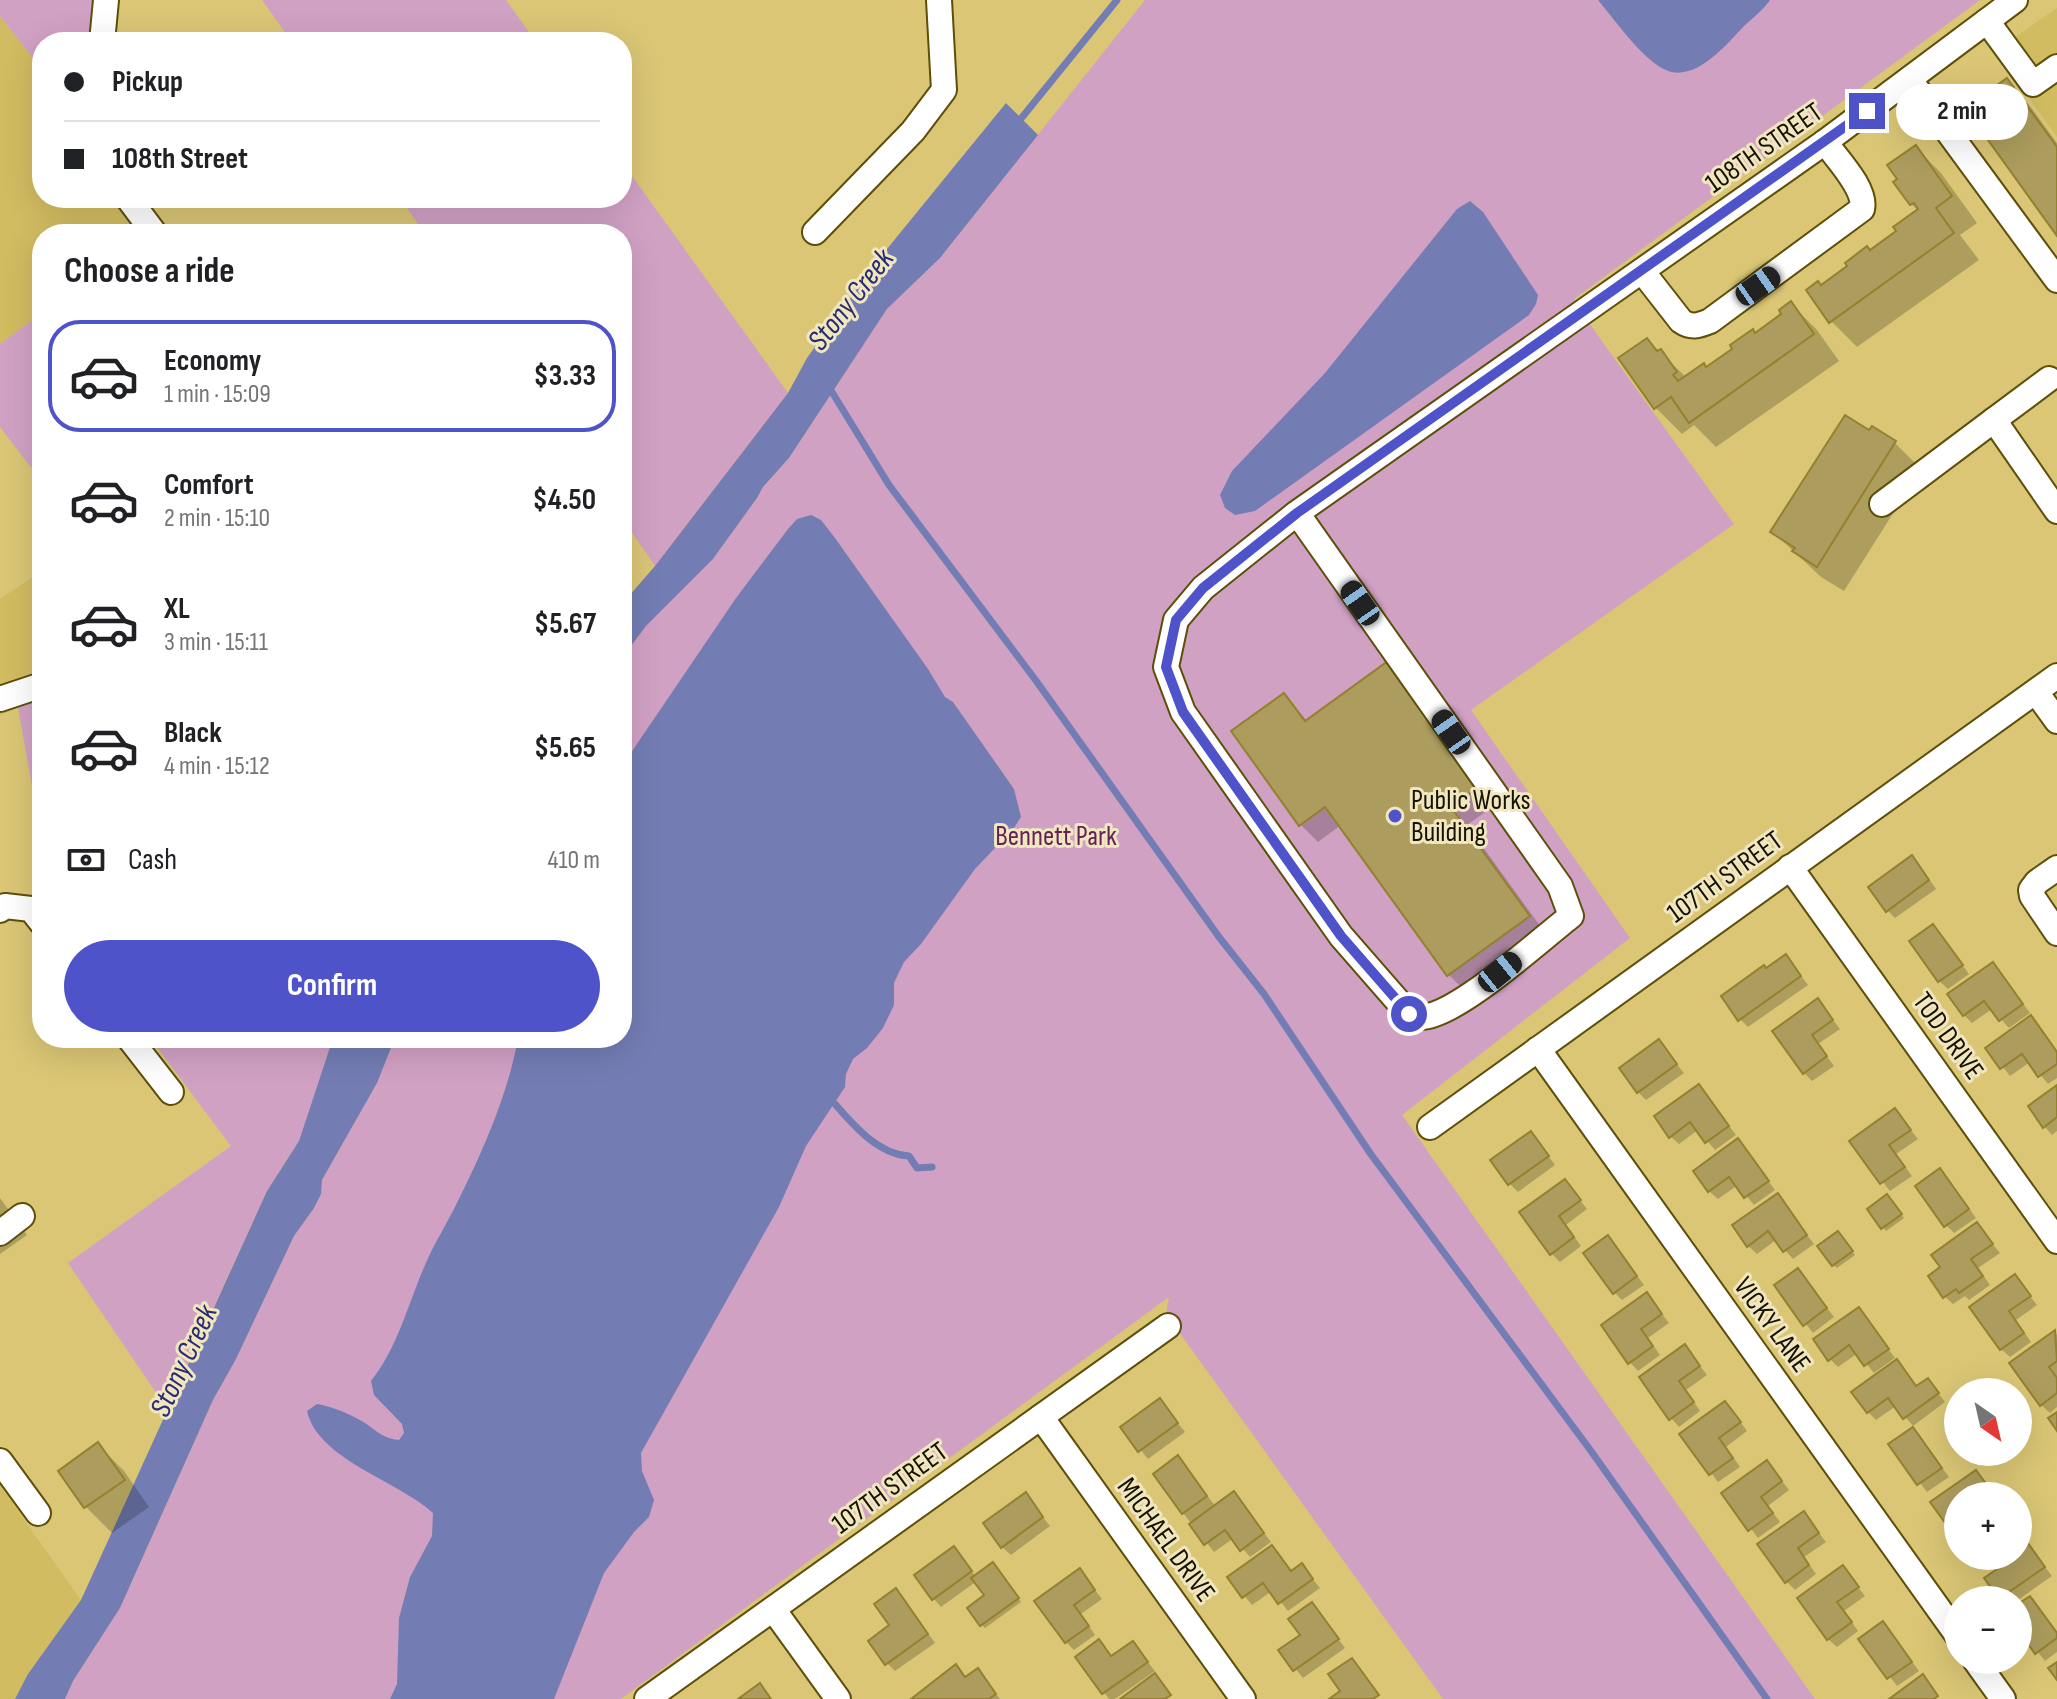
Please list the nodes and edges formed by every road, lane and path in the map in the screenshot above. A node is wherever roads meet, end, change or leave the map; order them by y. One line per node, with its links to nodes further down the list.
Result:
1 (106, 0): 5 (street)
2 (939, 0): 9 (street)
3 (2015, 0): 4 (street, 108TH STREET)
4 (1987, 21): 6 (street); 7 (street, 108TH STREET)
5 (103, 32)
6 (2057, 67)
7 (1910, 80): 8 (street, 108TH STREET); 11 (street)
8 (1825, 142): 10 (street, 108TH STREET); 10 (street)
9 (815, 232)
10 (1642, 271): 16 (street, 108TH STREET)
11 (2057, 280)
12 (2049, 379): 13 (street)
13 (1994, 420): 14 (street); 15 (street)
14 (1882, 504)
15 (2057, 511)
16 (1297, 513): 16 (street, 108TH STREET)
17 (2057, 676): 19 (street, 107TH STREET)
18 (32, 688): 20 (street)
19 (2036, 692): 21 (street); 22 (street, 107TH STREET)
20 (0, 699)
21 (2057, 721)
22 (1790, 867): 28 (street, 107TH STREET); 33 (street, TOD DRIVE)
23 (2057, 868): 26 (street)
24 (0, 910): 25 (street)
25 (32, 914)
26 (2057, 933)
27 (137, 1048): 29 (street)
28 (1538, 1049): 30 (street, 107TH STREET); 39 (street, VICKY LANE)
29 (171, 1092)
30 (1430, 1127)
31 (22, 1216): 32 (street)
32 (0, 1233)
33 (2057, 1241)
34 (1168, 1326): 35 (street, 107TH STREET)
35 (1041, 1417): 38 (street, 107TH STREET); 43 (street, MICHAEL DRIVE)
36 (0, 1461): 37 (street)
37 (38, 1513)
38 (773, 1609): 41 (street, 107TH STREET); 42 (street)
39 (1944, 1616)
40 (1985, 1674): 44 (street)
41 (647, 1699)
42 (838, 1699)
43 (1243, 1699)
44 (2003, 1699)

